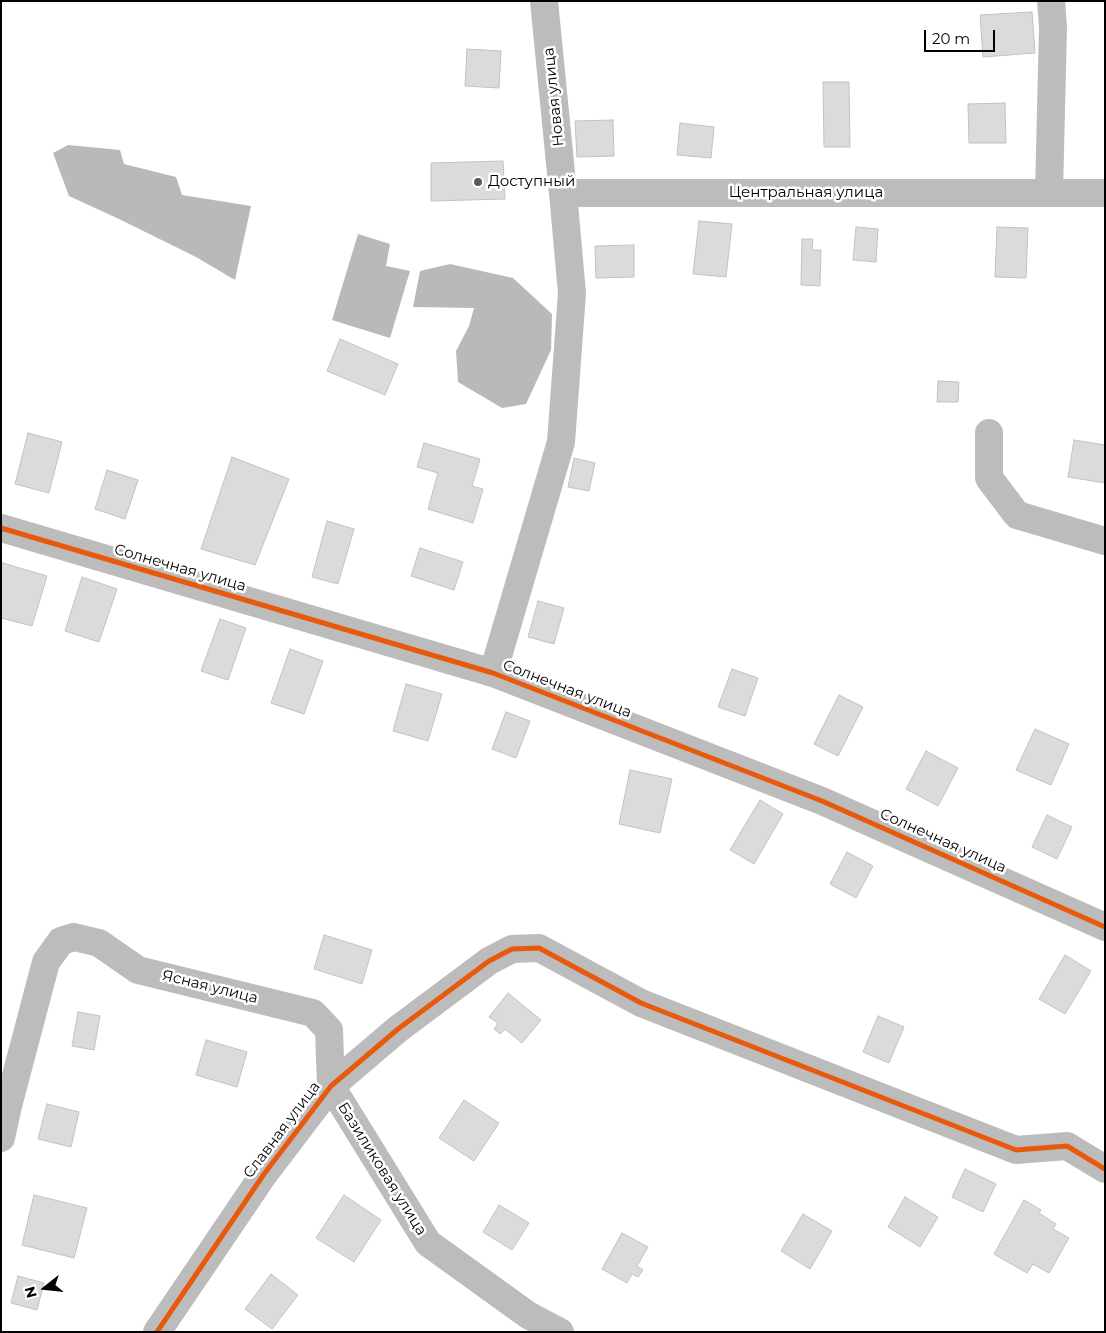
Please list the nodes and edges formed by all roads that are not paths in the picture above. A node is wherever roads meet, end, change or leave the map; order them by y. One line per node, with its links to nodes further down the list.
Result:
1 (544, 1): 3 (street, Новая улица)
2 (1050, 1): 4 (street)
3 (563, 193): 4 (street, Центральная улица); 9 (street, Новая улица)
4 (1049, 193): 5 (street, Центральная улица)
5 (1105, 193)
6 (989, 433): 8 (street)
7 (1, 528): 9 (street, Солнечная улица)
8 (1105, 541)
9 (493, 673): 10 (street, Солнечная улица)
10 (1105, 927)
11 (331, 1086): 12 (street, Ясная улица); 13 (street, Славная улица); 14 (street, Базиликовая улица); 15 (street, Славная улица)
12 (1, 1138)
13 (1105, 1169)
14 (522, 1323): 16 (street, Базиликовая улица)
15 (157, 1332)
16 (560, 1332)

